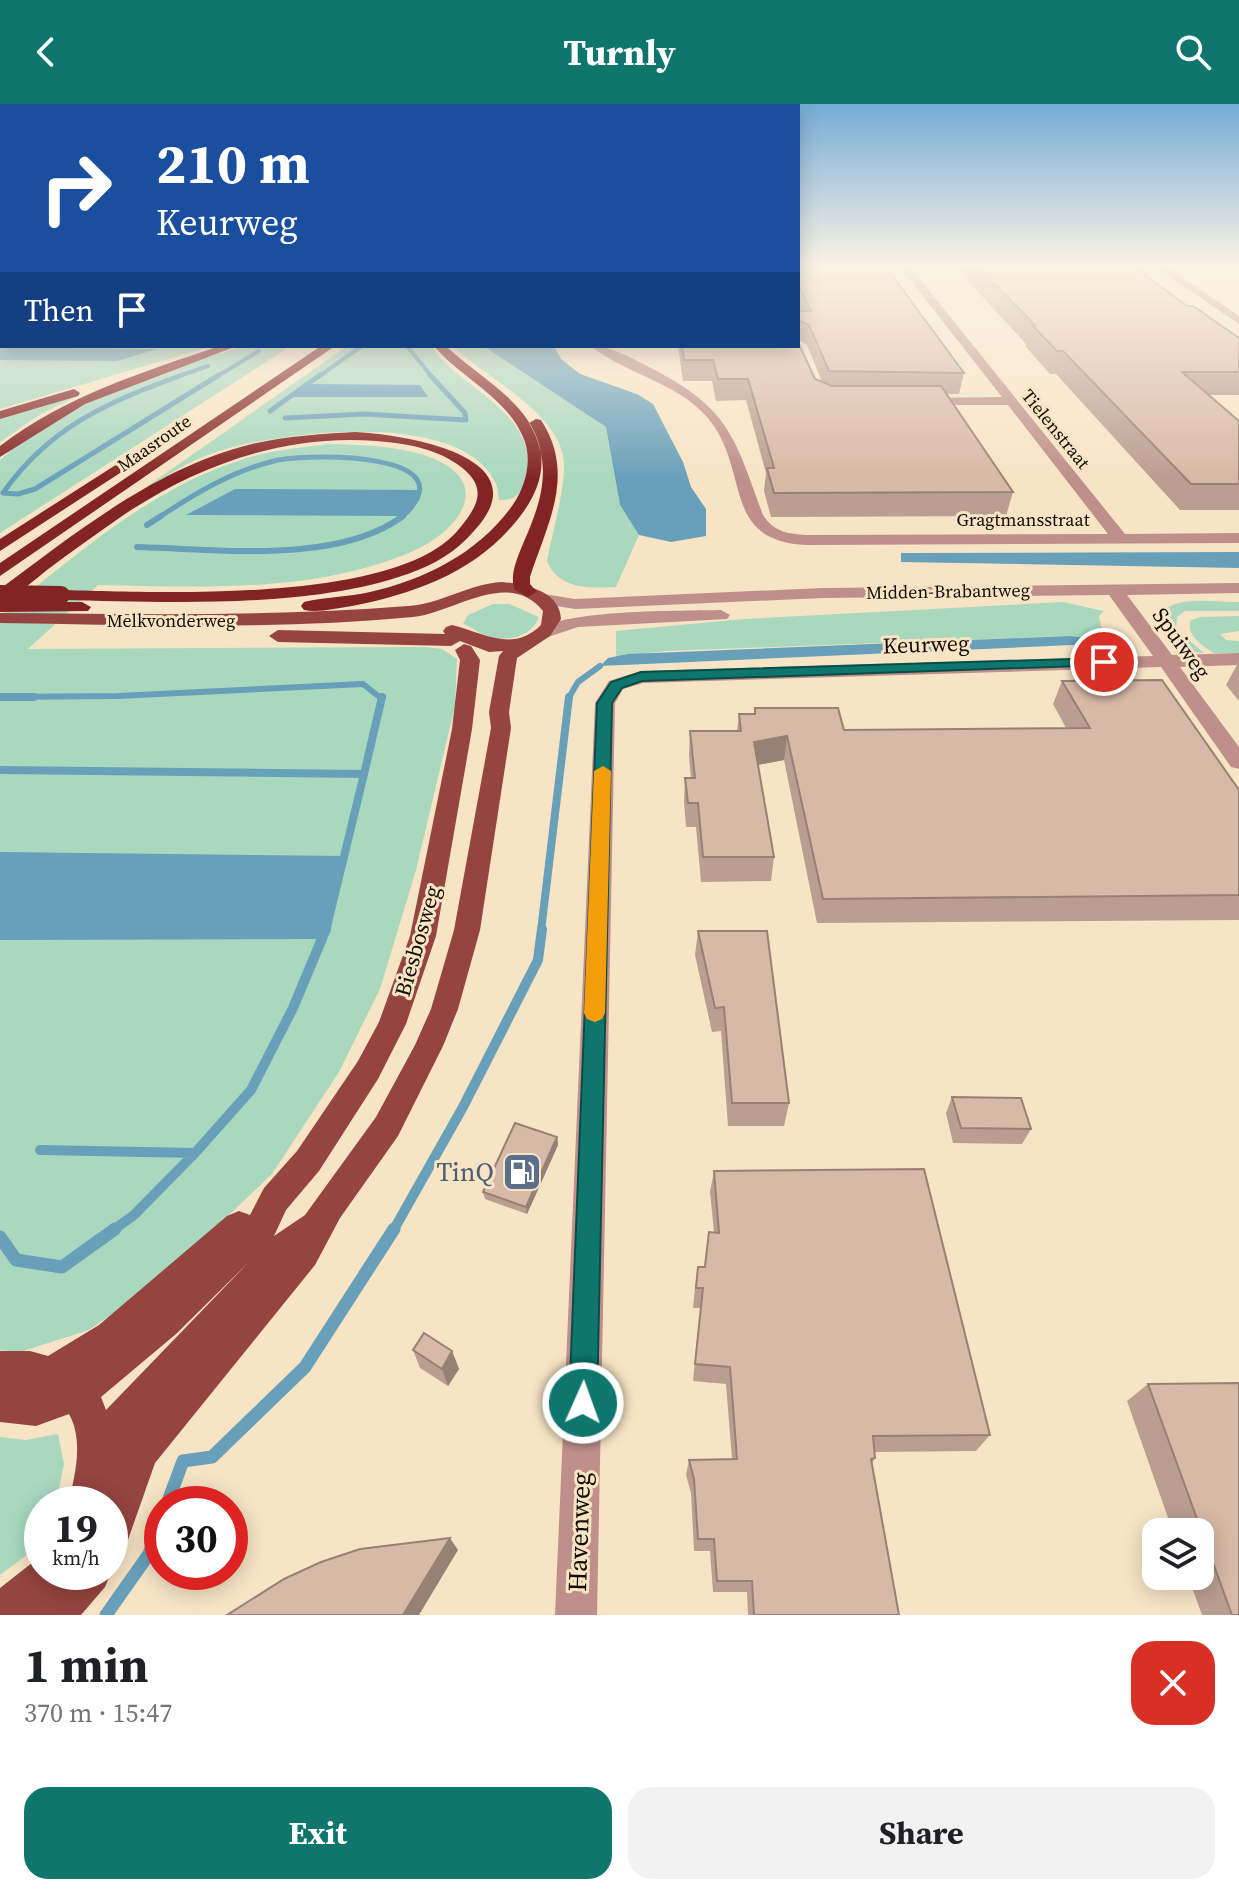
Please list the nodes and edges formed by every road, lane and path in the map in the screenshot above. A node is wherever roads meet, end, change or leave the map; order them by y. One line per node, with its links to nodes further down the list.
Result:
1 (961, 338): 10 (street, Tielenstraat)
2 (223, 348): 12 (highway)
3 (223, 348): 14 (highway)
4 (304, 348): 9 (highway)
5 (326, 348): 18 (highway, Maasroute)
6 (442, 348): 8 (highway)
7 (601, 348): 15 (street, Gragtmansstraat)
8 (483, 384): 23 (highway); 27 (highway)
9 (227, 397)
10 (1011, 401): 11 (street); 15 (street, Tielenstraat)
11 (902, 402)
12 (0, 415)
13 (191, 420): 17 (highway, Maasroute)
14 (0, 453)
15 (1120, 538): 16 (street, Gragtmansstraat)
16 (1239, 538)
17 (0, 546)
18 (0, 571)
19 (1239, 588): 20 (street, Midden-Brabantweg)
20 (1118, 595): 22 (street, Midden-Brabantweg); 26 (street, Midden-Brabantweg); 33 (street, Spuiweg)
21 (0, 596): 21 (highway, bridge)
22 (1239, 599)
23 (541, 600): 25 (main road); 25 (main road); 26 (street, Midden-Brabantweg); 30 (main road)
24 (0, 607): 27 (highway)
25 (450, 608): 28 (main road, Melkvonderweg); 31 (main road)
26 (659, 610): 30 (street, Midden-Brabantweg)
27 (38, 613): 28 (main road, Melkvonderweg); 29 (main road, Melkvonderweg)
28 (340, 627): 29 (main road, Melkvonderweg); 31 (main road, Melkvonderweg)
29 (3, 629)
30 (554, 634): 32 (main road)
31 (454, 640): 32 (main road, Melkvonderweg); 39 (main road, Biesbosweg)
32 (520, 651): 37 (main road, Biesbosweg)
33 (1164, 659): 34 (street, Keurweg); 35 (street, Keurweg); 36 (street, Spuiweg)
34 (1239, 659)
35 (616, 685): 48 (street, Havenweg)
36 (1239, 762)
37 (314, 1227): 41 (main road, Biesbosweg); 43 (main road, Biesbosweg)
38 (0, 1369): 39 (main road)
39 (65, 1383): 40 (main road); 41 (main road)
40 (0, 1403)
41 (97, 1456): 42 (main road)
42 (91, 1486)
43 (128, 1486)
44 (32, 1590): 46 (main road)
45 (75, 1590): 47 (main road)
46 (0, 1614)
47 (54, 1615)
48 (576, 1615)

